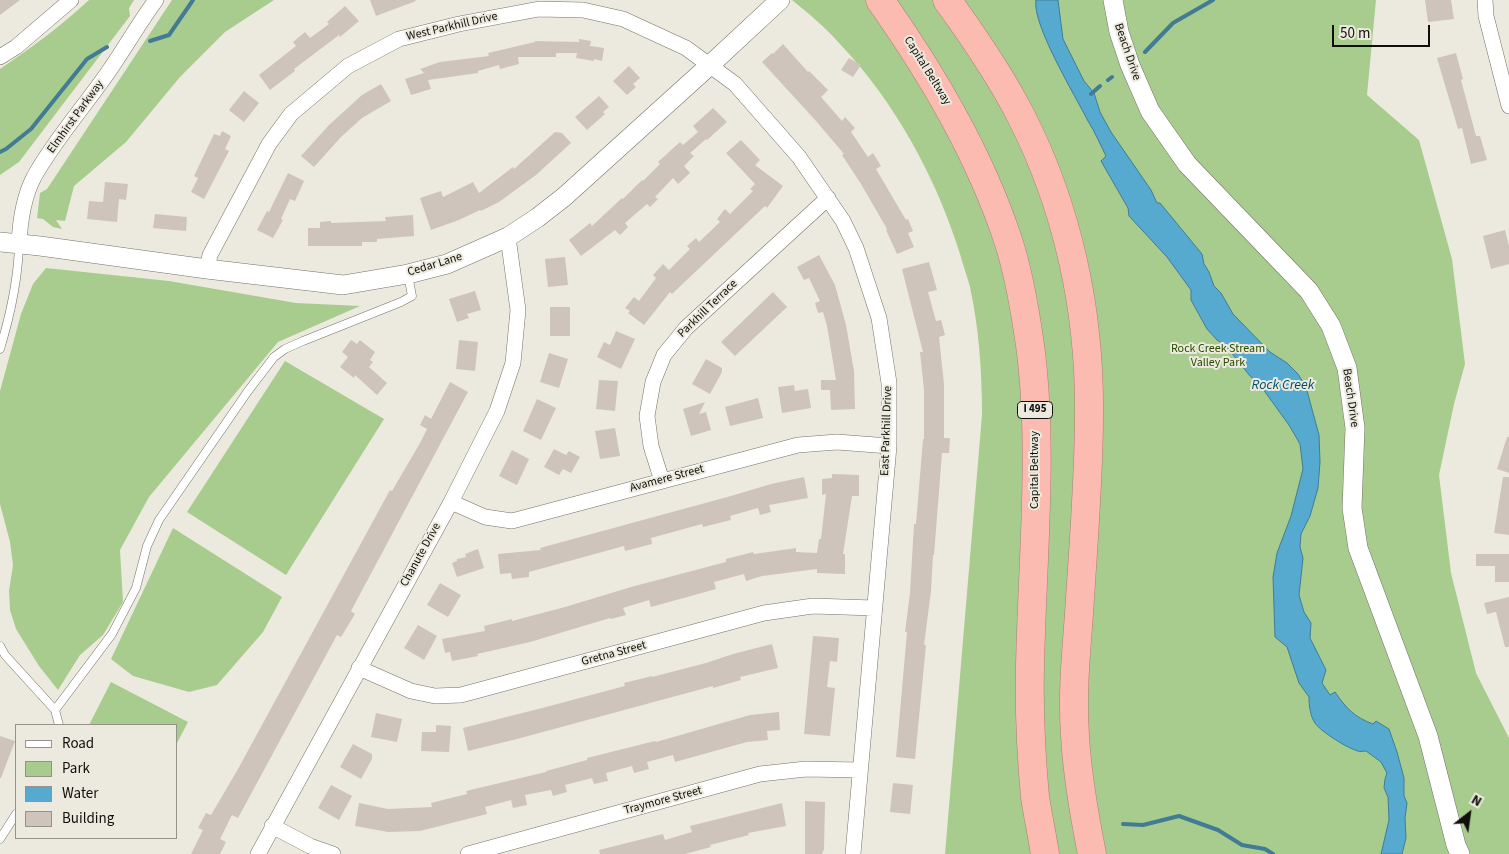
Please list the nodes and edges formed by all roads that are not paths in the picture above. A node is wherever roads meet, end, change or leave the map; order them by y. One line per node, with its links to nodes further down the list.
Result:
1 (71, 0): 8 (street)
2 (155, 0): 14 (street, Elmhirst Parkway)
3 (780, 0): 9 (street, Cedar Lane)
4 (880, 0): 35 (highway, Capital Beltway / I 495)
5 (947, 0): 36 (highway)
6 (1113, 0): 37 (street, Beach Drive)
7 (1485, 0): 10 (street)
8 (0, 57)
9 (710, 65): 11 (street, East Parkhill Drive); 12 (street, Cedar Lane); 15 (street, West Parkhill Drive)
10 (1509, 106)
11 (828, 198): 18 (street, East Parkhill Drive); 19 (street, Parkhill Terrace)
12 (508, 237): 16 (street, Cedar Lane); 20 (street, Chanute Drive)
13 (0, 242): 14 (street, Cedar Lane)
14 (20, 244): 15 (street, Cedar Lane); 17 (lane)
15 (206, 269): 16 (street, Cedar Lane)
16 (408, 274): 24 (lane)
17 (0, 349)
18 (889, 446): 19 (street, Avamere Street); 21 (street, East Parkhill Drive)
19 (662, 481): 20 (street, Avamere Street)
20 (451, 502): 23 (street, Chanute Drive)
21 (874, 608): 23 (street, Gretna Street); 26 (street, East Parkhill Drive)
22 (0, 646): 24 (lane)
23 (359, 668): 28 (street, Chanute Drive)
24 (55, 710): 25 (lane)
25 (59, 724)
26 (860, 770): 33 (street, Traymore Street); 34 (street, East Parkhill Drive)
27 (15, 815): 29 (lane)
28 (272, 826): 31 (street, Chanute Drive); 32 (street)
29 (3, 830): 30 (lane)
30 (0, 839)
31 (258, 854)
32 (333, 854)
33 (468, 854)
34 (853, 854)
35 (1045, 854)
36 (1092, 854)
37 (1460, 854)

